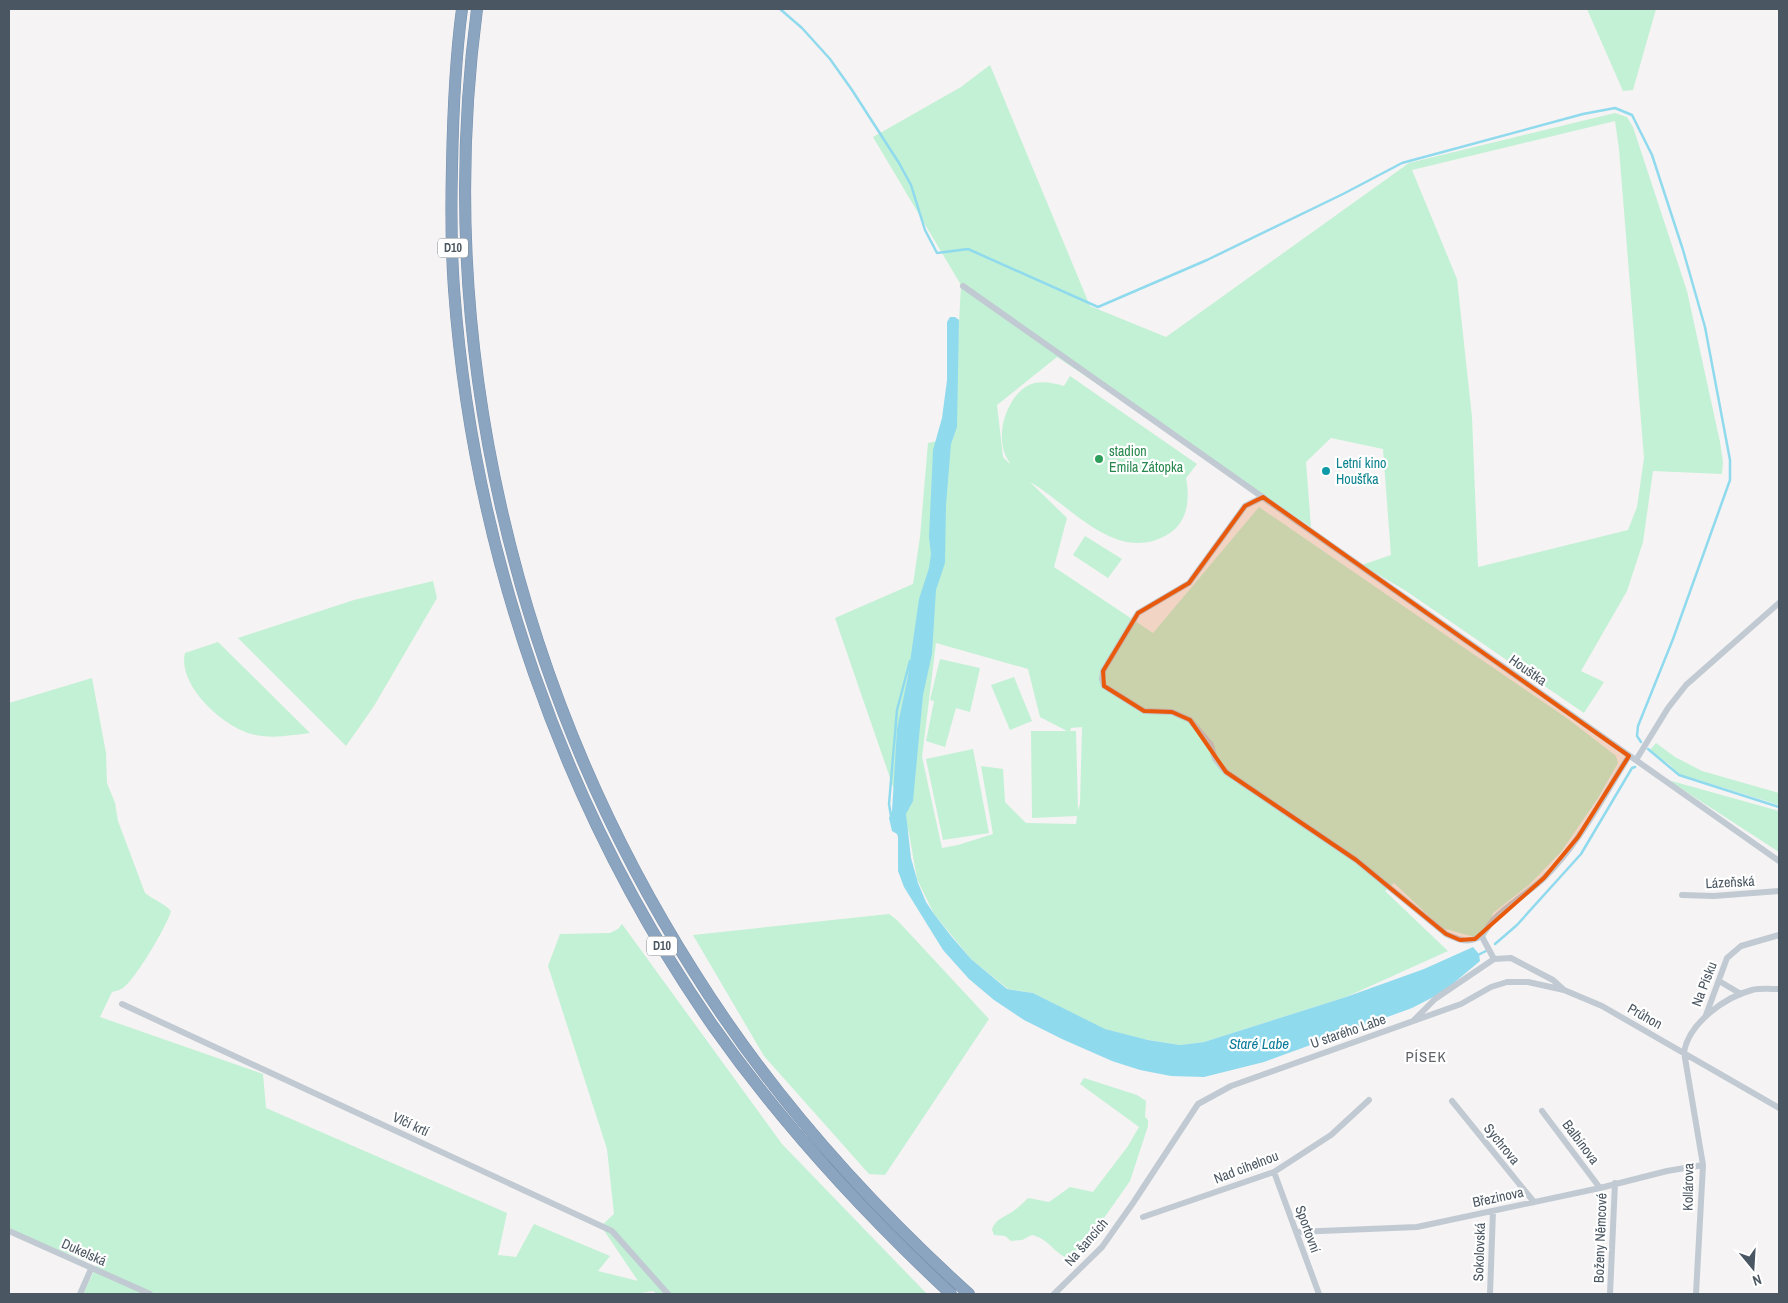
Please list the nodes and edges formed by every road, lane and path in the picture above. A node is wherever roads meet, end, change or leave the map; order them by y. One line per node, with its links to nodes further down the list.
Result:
1 (462, 9): 41 (highway, D10)
2 (477, 9): 37 (highway, D10)
3 (963, 286): 4 (street, Houštka)
4 (1263, 497): 6 (street, Houštka); 11 (street)
5 (1779, 603): 7 (street)
6 (1629, 756): 7 (street, Houštka); 11 (street)
7 (1636, 760): 8 (street, Houštka)
8 (1779, 861)
9 (1779, 891): 10 (street, Lázeňská)
10 (1682, 895)
11 (1481, 935): 13 (street)
12 (1779, 935): 14 (street, Na Písku)
13 (1494, 959): 16 (street, Průhon); 20 (street)
14 (1718, 981): 17 (street); 19 (street, Na Písku)
15 (1779, 989): 17 (street, Na Písku)
16 (1564, 990): 20 (street, U starého Labe); 21 (street, Průhon)
17 (1742, 994): 19 (street, Na Písku)
18 (122, 1004): 40 (street, Vlčí krtí)
19 (1705, 1017): 21 (street, Na Písku)
20 (1411, 1023): 31 (street, U starého Labe)
21 (1684, 1052): 24 (street, Průhon); 26 (street, Kollárova)
22 (1369, 1100): 27 (street, Nad cihelnou)
23 (1452, 1101): 30 (street, Sychrova)
24 (1779, 1108)
25 (1542, 1111): 29 (street, Balbínova)
26 (1703, 1165): 28 (street, Březinova); 46 (street, Kollárova)
27 (1274, 1172): 33 (street, Nad cihelnou); 35 (street, Sportovní)
28 (1615, 1183): 29 (street, Březinova); 45 (street, Boženy Němcové)
29 (1600, 1188): 30 (street, Březinova)
30 (1534, 1202): 32 (street, Březinova)
31 (1133, 1203): 42 (street, Na šancích)
32 (1493, 1211): 35 (street, Březinova); 44 (street, Sokolovská)
33 (1143, 1217)
34 (9, 1231): 36 (street, Dukelská)
35 (1296, 1232): 43 (street, Sportovní)
36 (91, 1269): 38 (street); 39 (street, Dukelská)
37 (965, 1291)
38 (80, 1294)
39 (150, 1294)
40 (668, 1294)
41 (950, 1294)
42 (1054, 1294)
43 (1319, 1294)
44 (1490, 1294)
45 (1610, 1294)
46 (1696, 1294)

